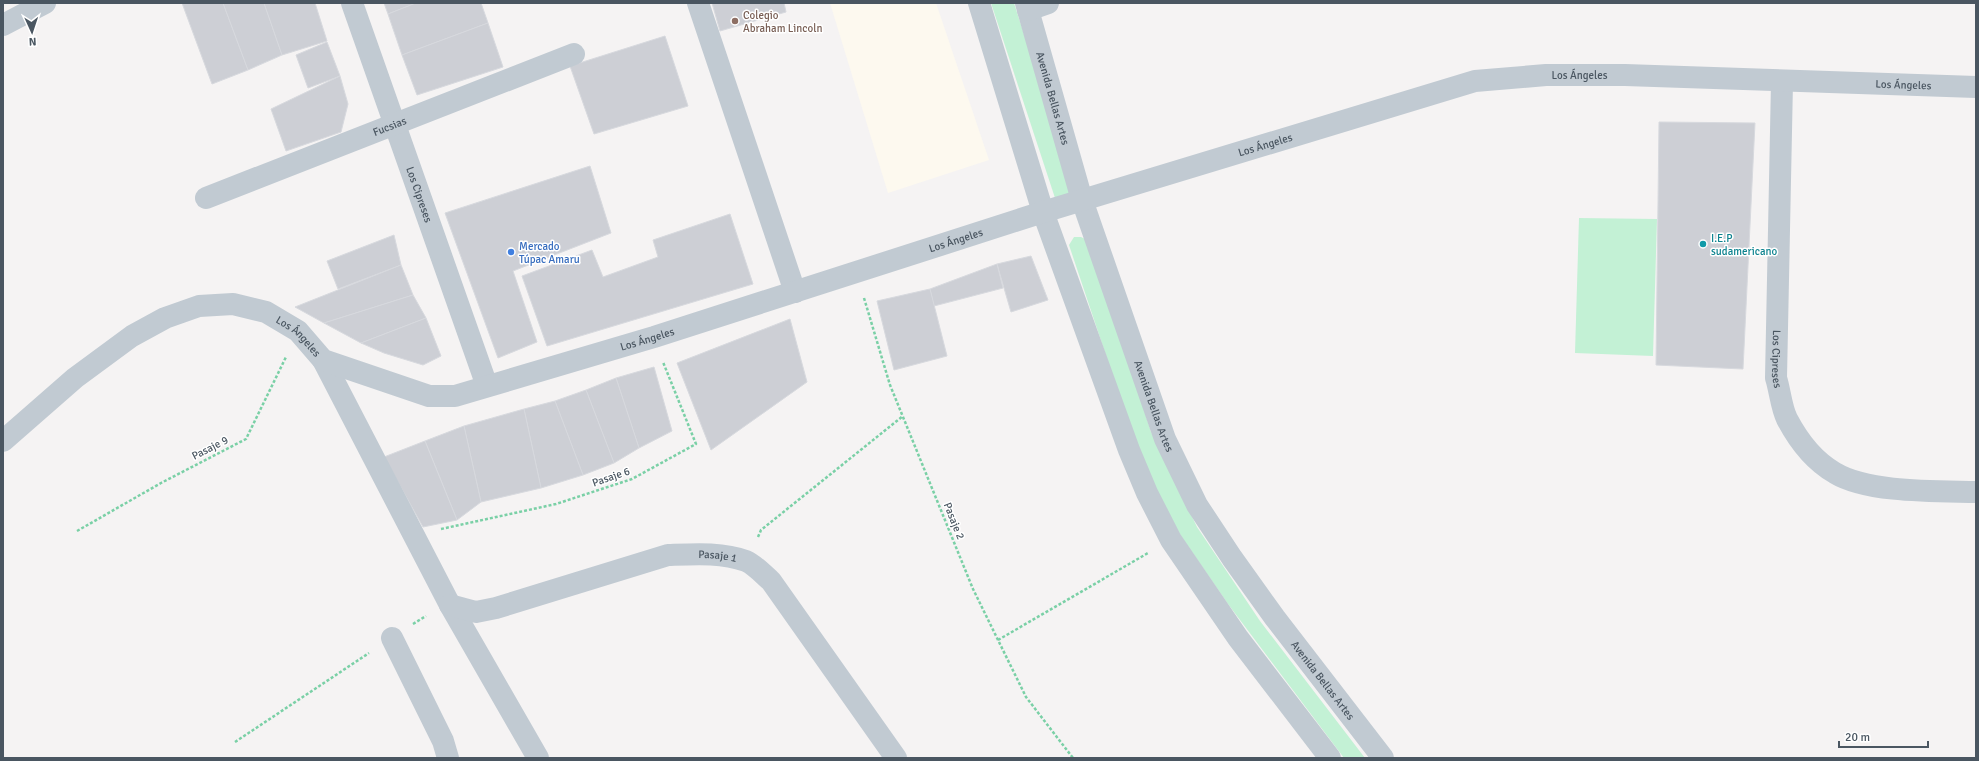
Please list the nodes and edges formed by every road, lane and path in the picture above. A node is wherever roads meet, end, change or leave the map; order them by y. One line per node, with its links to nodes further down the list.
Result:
1 (45, 3): 6 (street)
2 (352, 3): 10 (street, Los Cipreses)
3 (698, 3): 15 (street)
4 (978, 3): 13 (street)
5 (1034, 5): 12 (street, Avenida Bellas Artes)
6 (3, 25)
7 (574, 54): 10 (street, Fucsias)
8 (1782, 82): 9 (street, Los Ángeles); 12 (street, Los Ángeles); 22 (street, Los Cipreses)
9 (1976, 88)
10 (394, 125): 11 (street, Fucsias); 19 (street, Los Cipreses)
11 (206, 198)
12 (1082, 200): 13 (street, Los Ángeles); 36 (street, Avenida Bellas Artes)
13 (1043, 212): 14 (street, Los Ángeles); 25 (street)
14 (857, 272): 15 (street, Los Ángeles); 20 (path, Pasaje 2)
15 (795, 292): 17 (street, Los Ángeles)
16 (298, 331): 18 (street, Los Ángeles); 21 (street, Los Ángeles); 23 (path, Pasaje 9)
17 (654, 337): 19 (street, Los Ángeles); 24 (path, Pasaje 6)
18 (323, 360): 19 (street, Los Ángeles); 24 (street)
19 (487, 386)
20 (903, 416): 26 (path); 29 (path, Pasaje 2)
21 (3, 441)
22 (1976, 492)
23 (77, 532)
24 (413, 536): 27 (street)
25 (1170, 540): 29 (path); 35 (street)
26 (747, 562): 27 (street, Pasaje 1); 33 (street, Pasaje 1)
27 (450, 605): 28 (path); 32 (street)
28 (392, 638): 30 (path); 31 (street)
29 (998, 640): 34 (path, Pasaje 2)
30 (235, 742)
31 (448, 758)
32 (538, 758)
33 (896, 758)
34 (1073, 758)
35 (1330, 758)
36 (1383, 758)

